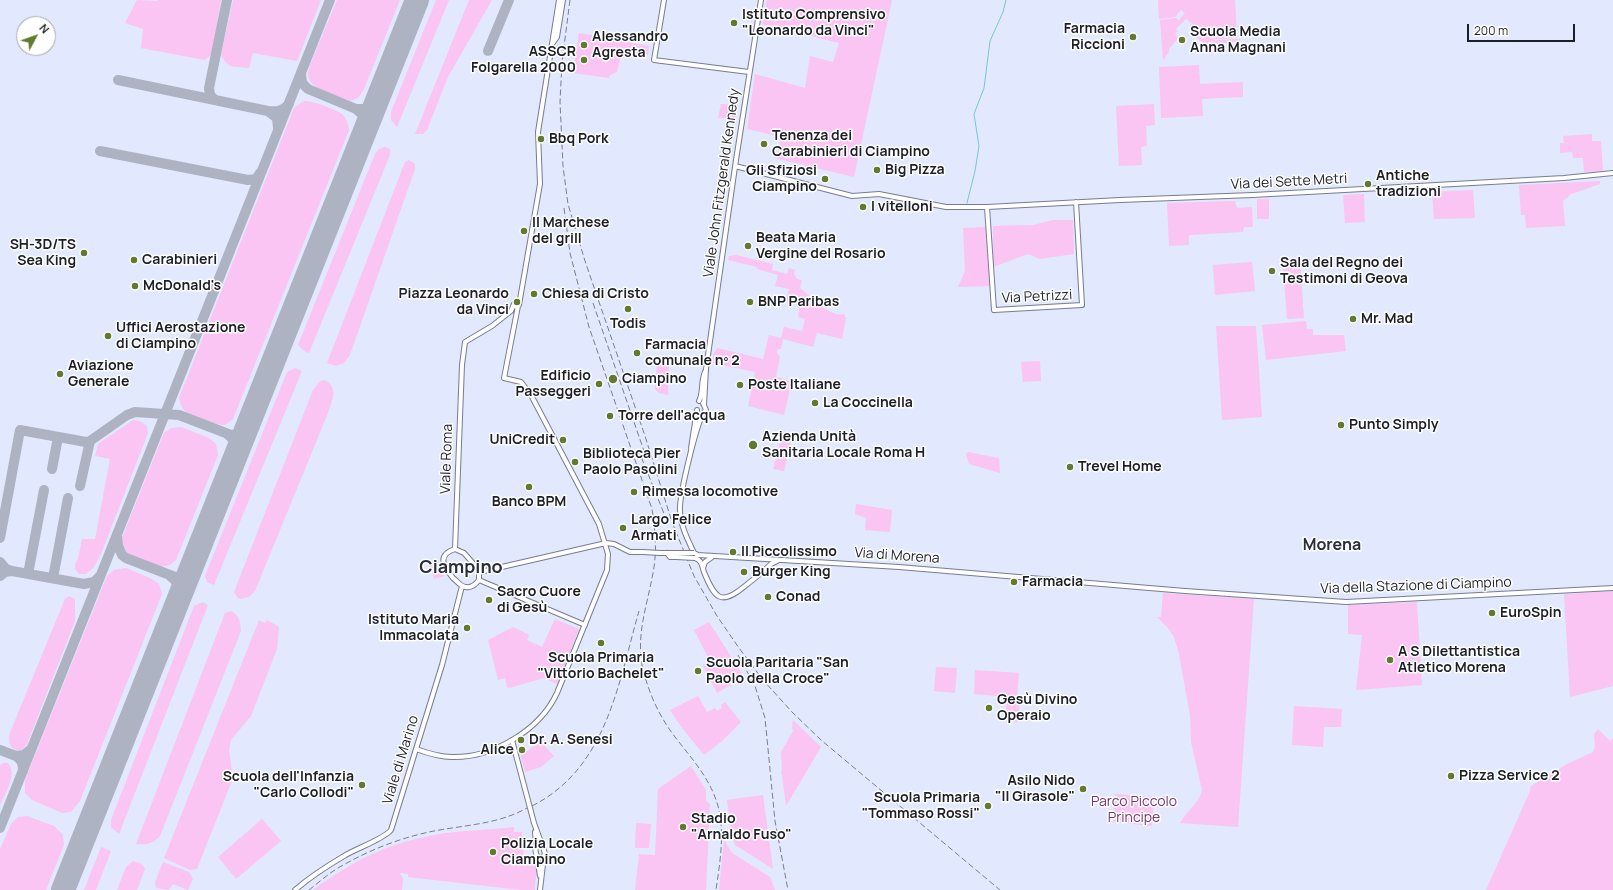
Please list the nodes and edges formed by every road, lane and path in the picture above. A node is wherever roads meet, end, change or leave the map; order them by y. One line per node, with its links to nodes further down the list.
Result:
1 (559, 0): 5 (street)
2 (563, 0): 5 (street)
3 (664, 0): 6 (street)
4 (761, 0): 6 (street, Viale John Fitzgerald Kennedy)
5 (552, 44): 11 (street)
6 (749, 72): 7 (street, Viale John Fitzgerald Kennedy)
7 (735, 166): 10 (street, Via dei Sette Metri); 12 (street, Viale John Fitzgerald Kennedy)
8 (1613, 173): 9 (street, Via dei Sette Metri)
9 (1076, 202): 10 (street, Via dei Sette Metri); 10 (street, Via Petrizzi)
10 (987, 207)
11 (516, 305): 18 (street); 19 (street, Viale Roma)
12 (706, 369): 13 (street, Viale John Fitzgerald Kennedy); 14 (street, Viale John Fitzgerald Kennedy)
13 (699, 401): 14 (street); 15 (street, Viale John Fitzgerald Kennedy)
14 (704, 405): 16 (street, Viale John Fitzgerald Kennedy)
15 (697, 410): 16 (street); 17 (street)
16 (703, 414): 17 (street)
17 (691, 451): 20 (street)
18 (606, 543): 20 (street, Via di Morena, bridge); 26 (street); 31 (street)
19 (455, 549): 26 (street); 28 (street)
20 (695, 556): 21 (street, Via di Morena); 24 (street)
21 (716, 556): 22 (street, Via di Morena); 24 (street)
22 (761, 559): 23 (street, Via di Morena); 25 (street)
23 (780, 560): 25 (street); 29 (street, Via di Morena)
24 (703, 568): 25 (street)
25 (765, 570)
26 (480, 572): 27 (street)
27 (479, 580): 28 (street); 31 (street)
28 (462, 586): 33 (street, Viale di Marino)
29 (1125, 586): 30 (street, Via della Stazione di Ciampino)
30 (1613, 588)
31 (585, 625): 32 (street)
32 (512, 740): 33 (street); 34 (street)
33 (416, 749): 39 (street, Viale di Marino)
34 (534, 823): 35 (street); 36 (street)
35 (536, 845): 36 (street); 38 (street)
36 (542, 845): 37 (street)
37 (544, 856): 38 (street); 40 (street)
38 (537, 857): 40 (street)
39 (295, 890)
40 (540, 890)

